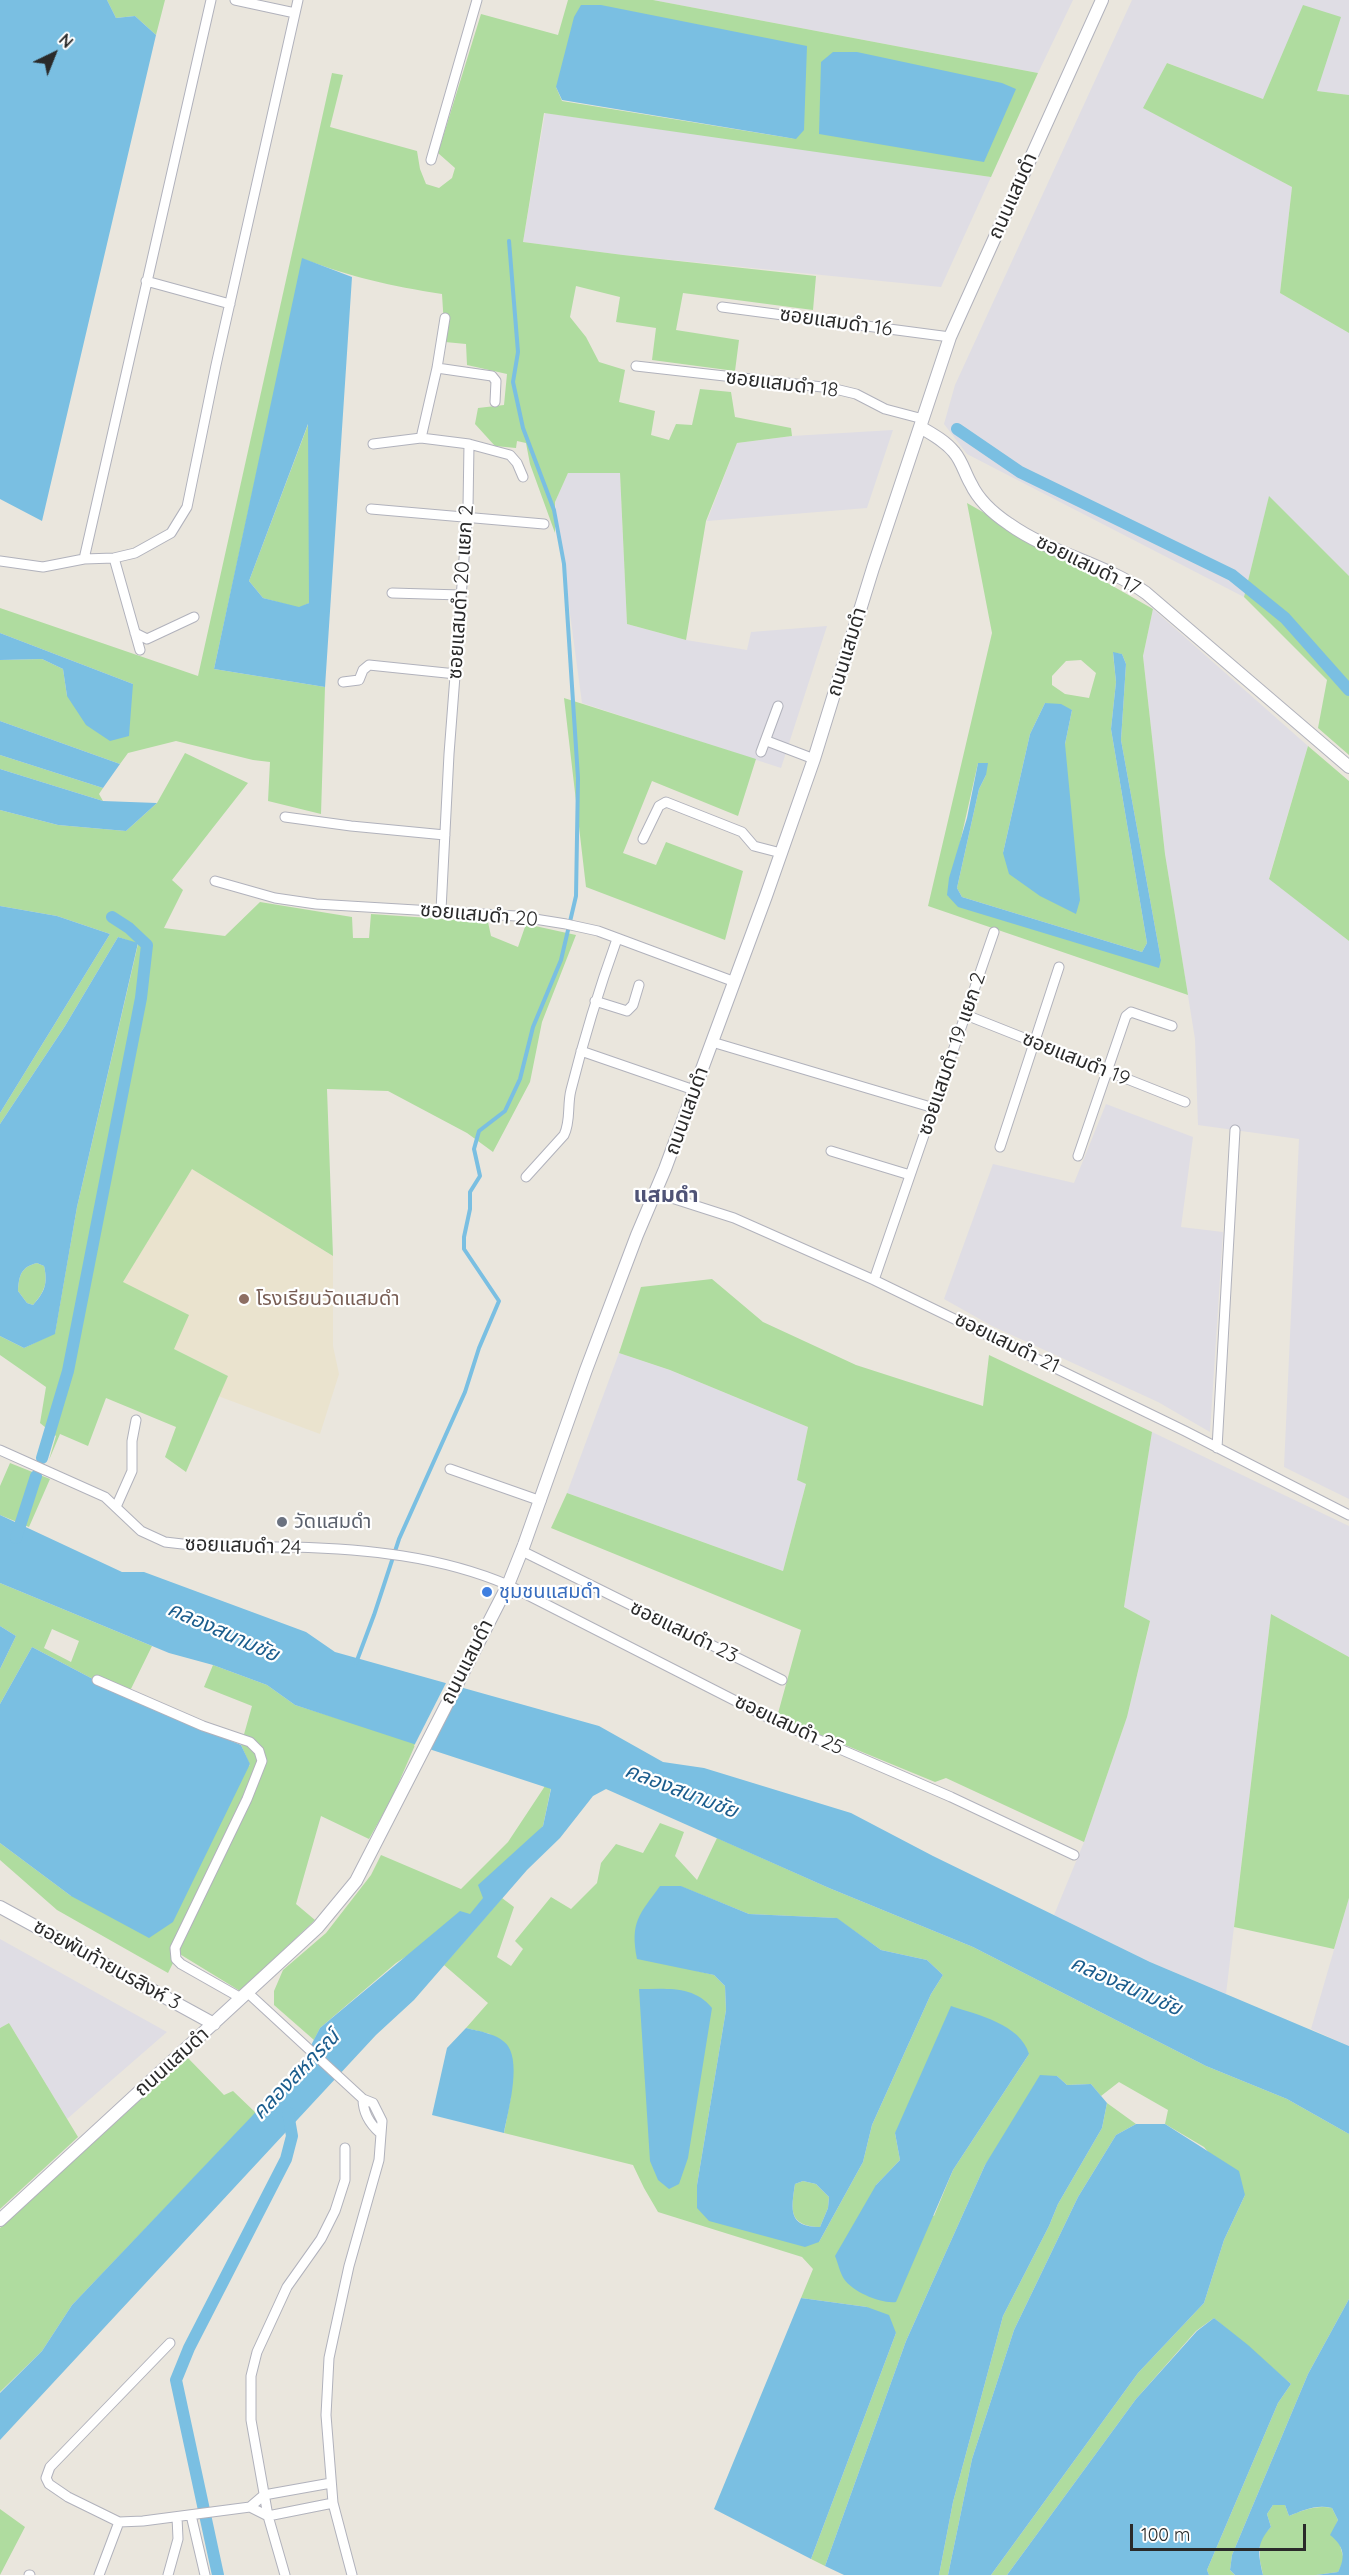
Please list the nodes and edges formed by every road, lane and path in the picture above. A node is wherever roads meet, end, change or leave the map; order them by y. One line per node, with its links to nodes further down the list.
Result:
1 (211, 0): 8 (street)
2 (235, 0): 6 (street)
3 (298, 0): 6 (street)
4 (477, 0): 7 (street)
5 (1102, 0): 12 (street, ถนนแสมดำ)
6 (295, 13): 9 (street)
7 (431, 160)
8 (146, 281): 9 (street); 25 (street)
9 (230, 304): 24 (street)
10 (722, 307): 12 (street, ซอยแสมดำ 16)
11 (445, 318): 14 (street)
12 (950, 337): 16 (street, ถนนแสมดำ)
13 (636, 366): 16 (street, ซอยแสมดำ 18)
14 (437, 368): 15 (street); 17 (street)
15 (495, 402)
16 (922, 423): 37 (street, ถนนแสมดำ); 38 (street, ซอยแสมดำ 17)
17 (421, 438): 18 (street); 19 (street)
18 (373, 444)
19 (469, 444): 20 (street); 22 (street, ซอยแสมดำ 20 แยก 2)
20 (523, 477)
21 (371, 509): 22 (street)
22 (466, 518): 23 (street); 28 (street, ซอยแสมดำ 20 แยก 2)
23 (544, 524)
24 (114, 558): 25 (street); 30 (street)
25 (84, 559): 26 (street)
26 (0, 561)
27 (392, 593): 28 (street)
28 (461, 595): 32 (street, ซอยแสมดำ 20 แยก 2)
29 (194, 617): 30 (street)
30 (135, 633): 31 (street)
31 (140, 650)
32 (456, 674): 33 (street); 40 (street, ซอยแสมดำ 20 แยก 2)
33 (343, 682)
34 (778, 706): 35 (street)
35 (767, 741): 36 (street); 37 (street)
36 (761, 752)
37 (814, 759): 42 (street, ถนนแสมดำ)
38 (1349, 767)
39 (285, 817): 40 (street)
40 (445, 835): 44 (street, ซอยแสมดำ 20 แยก 2)
41 (643, 839): 42 (street)
42 (781, 853): 48 (street, ถนนแสมดำ)
43 (215, 881): 44 (street, ซอยแสมดำ 20)
44 (441, 910): 46 (street, ซอยแสมดำ 20)
45 (994, 932): 51 (street, ซอยแสมดำ 19 แยก 2)
46 (617, 939): 48 (street, ซอยแสมดำ 20); 50 (street)
47 (1059, 967): 54 (street)
48 (735, 982): 53 (street, ถนนแสมดำ)
49 (639, 984): 50 (street)
50 (595, 1001): 55 (street)
51 (966, 1015): 54 (street, ซอยแสมดำ 19); 59 (street, ซอยแสมดำ 19 แยก 2)
52 (1172, 1026): 56 (street)
53 (712, 1042): 57 (street, ถนนแสมดำ); 59 (street)
54 (1035, 1043): 56 (street, ซอยแสมดำ 19); 61 (street)
55 (581, 1051): 57 (street); 65 (street)
56 (1107, 1071): 58 (street, ซอยแสมดำ 19); 63 (street)
57 (694, 1090): 66 (street, ถนนแสมดำ)
58 (1185, 1102)
59 (934, 1108): 64 (street, ซอยแสมดำ 19 แยก 2)
60 (1236, 1130): 69 (street)
61 (1000, 1147)
62 (831, 1151): 64 (street)
63 (1078, 1156)
64 (910, 1175): 67 (street, ซอยแสมดำ 19 แยก 2)
65 (526, 1177)
66 (656, 1193): 67 (street, ซอยแสมดำ 21); 72 (street, ถนนแสมดำ)
67 (874, 1280): 69 (street, ซอยแสมดำ 21)
68 (136, 1420): 73 (street)
69 (1216, 1448): 74 (street, ซอยแสมดำ 21)
70 (0, 1450): 73 (street, ซอยแสมดำ 24)
71 (450, 1469): 72 (street)
72 (541, 1501): 75 (street, ถนนแสมดำ)
73 (116, 1507): 76 (street, ซอยแสมดำ 24)
74 (1349, 1515)
75 (522, 1551): 76 (street, ถนนแสมดำ); 78 (street, ซอยแสมดำ 23)
76 (508, 1585): 79 (street, ซอยแสมดำ 25); 81 (street, ถนนแสมดำ)
77 (97, 1680): 81 (street)
78 (782, 1680)
79 (1074, 1855)
80 (0, 1907): 82 (street, ซอยพันท้ายนรสิงห์ 3)
81 (244, 1995): 82 (street, ถนนแสมดำ); 86 (street)
82 (214, 2024): 84 (street, ถนนแสมดำ)
83 (345, 2148): 87 (street)
84 (0, 2220)
85 (170, 2343): 93 (street)
86 (331, 2483): 87 (street); 88 (street)
87 (264, 2495): 89 (street); 91 (street)
88 (333, 2503): 91 (street); 100 (street)
89 (250, 2507): 90 (street); 91 (street)
90 (191, 2515): 92 (street); 94 (street)
91 (268, 2516): 99 (street)
92 (177, 2517): 93 (street); 95 (street)
93 (119, 2522): 96 (street)
94 (198, 2543): 95 (street); 98 (street)
95 (177, 2544): 97 (street)
96 (99, 2575)
97 (168, 2575)
98 (205, 2575)
99 (285, 2575)
100 (352, 2575)

